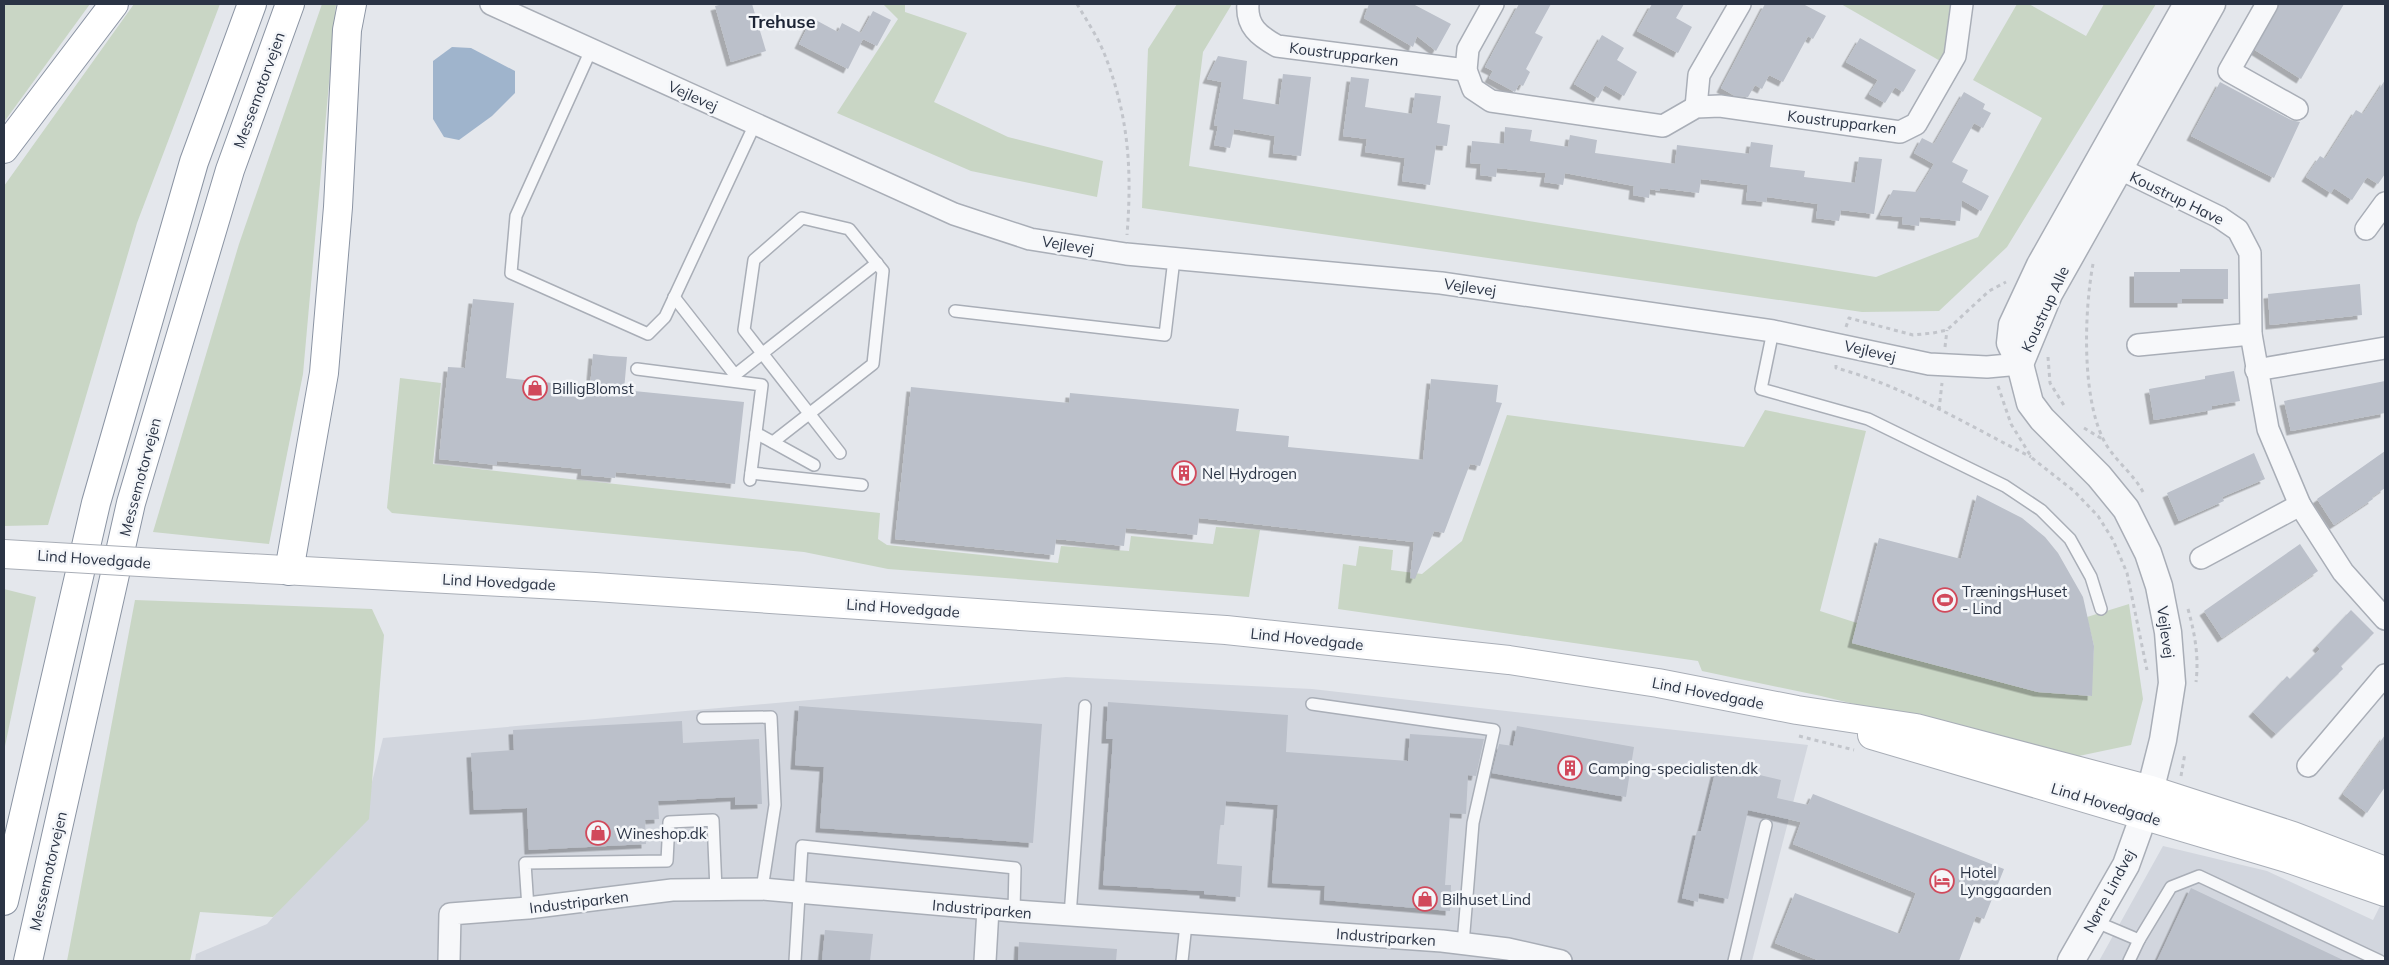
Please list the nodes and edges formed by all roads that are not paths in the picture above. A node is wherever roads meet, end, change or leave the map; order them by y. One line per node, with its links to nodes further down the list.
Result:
1 (114, 4): 18 (main road)
2 (252, 4): 59 (main road)
3 (290, 4): 69 (main road, Messemotorvejen)
4 (352, 4): 44 (main road)
5 (492, 4): 13 (street, Vejlevej)
6 (1248, 4): 14 (street, Koustrupparken)
7 (1493, 4): 14 (street)
8 (1740, 4): 15 (street)
9 (1962, 4): 15 (street, Koustrupparken)
10 (2187, 4): 19 (street, Koustrup Alle)
11 (2212, 4): 19 (street, Koustrup Alle)
12 (2266, 4): 16 (street)
13 (591, 50): 17 (street, Vejlevej); 24 (lane)
14 (1466, 70): 15 (street)
15 (1696, 106)
16 (2296, 109)
17 (756, 124): 22 (street, Vejlevej); 24 (lane)
18 (4, 149)
19 (2108, 164): 27 (street, Koustrup Have); 31 (street, Koustrup Alle); 31 (street, Koustrup Alle)
20 (2385, 203): 21 (street)
21 (2366, 229)
22 (1174, 259): 25 (lane); 26 (street, Vejlevej)
23 (877, 263): 30 (lane); 30 (lane); 35 (lane)
24 (674, 297): 34 (lane)
25 (955, 311)
26 (1773, 331): 31 (street, Vejlevej); 45 (lane)
27 (2251, 334): 28 (street); 33 (street, Koustrup Have)
28 (2138, 346)
29 (2385, 348): 33 (street)
30 (762, 354): 34 (lane); 35 (lane)
31 (2007, 365): 52 (street, Vejlevej)
32 (637, 369): 34 (lane)
33 (2256, 370): 41 (street, Koustrup Have)
34 (735, 378): 36 (lane)
35 (809, 414): 37 (lane); 38 (lane)
36 (756, 433): 37 (lane); 40 (lane)
37 (772, 442): 39 (lane)
38 (840, 453)
39 (814, 465)
40 (862, 486)
41 (2300, 505): 43 (street); 46 (street, Koustrup Have)
42 (4, 554): 44 (main road, Lind Hovedgade, bridge)
43 (2201, 558)
44 (289, 571): 52 (main road, Lind Hovedgade)
45 (2101, 609)
46 (2385, 619)
47 (2385, 675): 51 (street)
48 (1312, 704): 67 (lane)
49 (1085, 706): 63 (lane)
50 (703, 718): 56 (lane)
51 (2308, 766)
52 (2147, 803): 54 (main road, Lind Hovedgade); 58 (main road, Lind Hovedgade); 64 (street, Nørre Lindvej)
53 (1766, 825): 75 (lane)
54 (2385, 871)
55 (716, 890): 56 (street, Industriparken); 60 (street, Industriparken); 60 (lane)
56 (762, 890): 57 (street, Industriparken)
57 (798, 892): 61 (street, Industriparken); 62 (lane); 71 (lane)
58 (2385, 892)
59 (4, 901)
60 (528, 908): 70 (street, Industriparken)
61 (988, 909): 62 (street, Industriparken); 72 (street)
62 (1014, 911): 63 (street, Industriparken)
63 (1070, 916): 65 (street, Industriparken)
64 (2094, 921): 66 (lane); 76 (street, Nørre Lindvej)
65 (1186, 924): 67 (street, Industriparken); 73 (lane)
66 (2139, 940): 77 (lane); 78 (lane)
67 (1462, 944): 68 (street, Industriparken)
68 (1507, 955): 74 (street, Industriparken)
69 (28, 961)
70 (449, 961)
71 (794, 961)
72 (985, 961)
73 (1182, 961)
74 (1561, 961)
75 (1734, 961)
76 (2071, 961)
77 (2129, 961)
78 (2380, 961)

